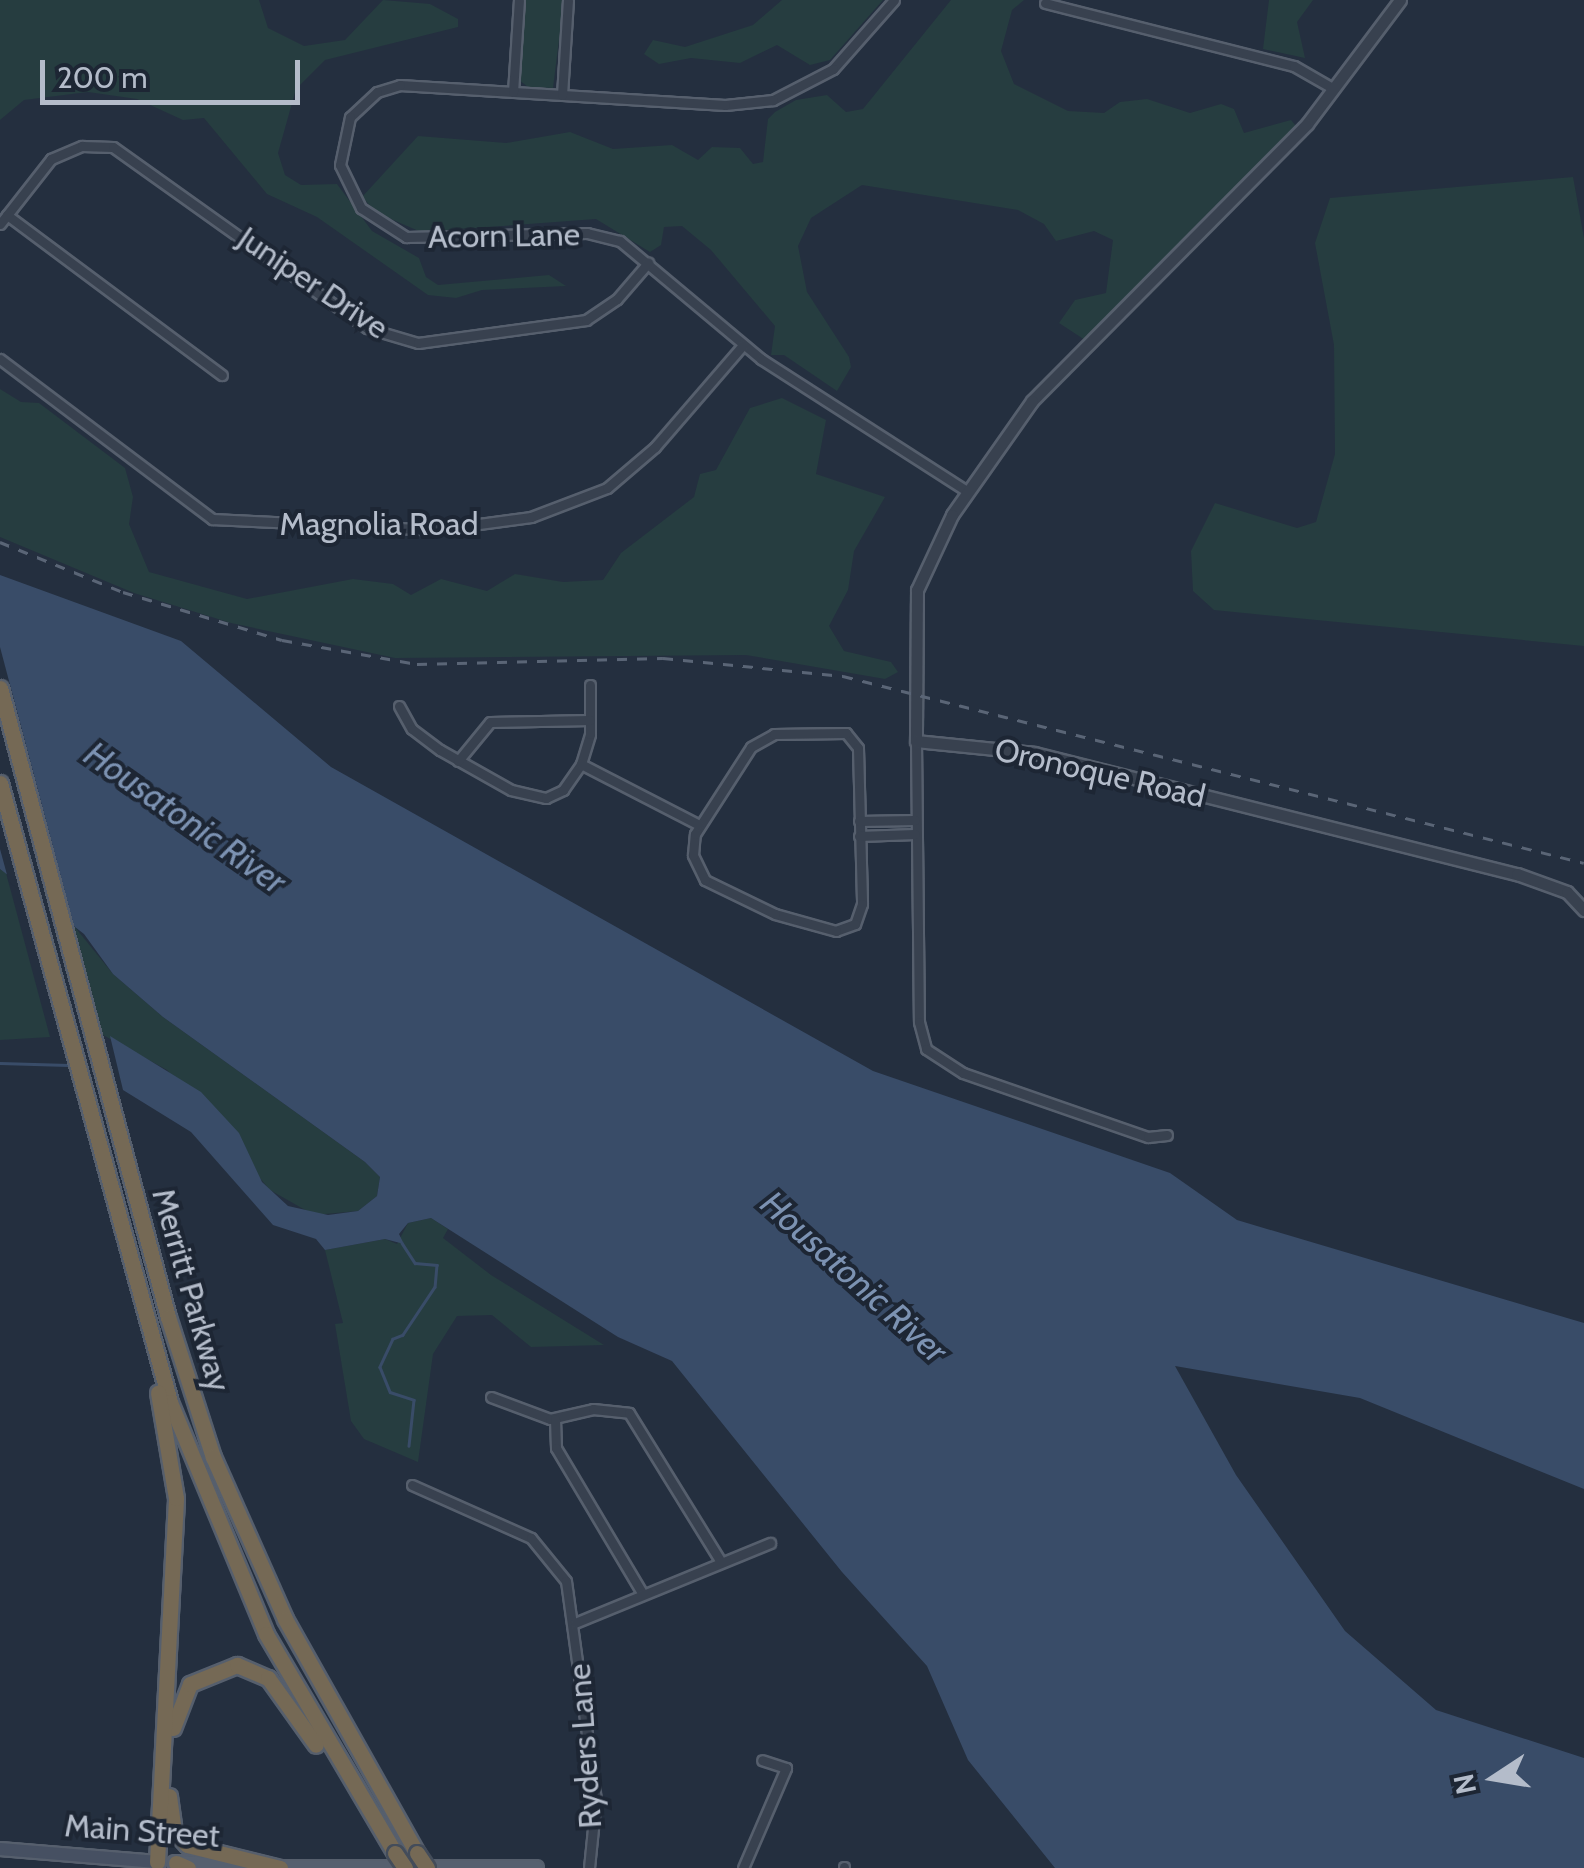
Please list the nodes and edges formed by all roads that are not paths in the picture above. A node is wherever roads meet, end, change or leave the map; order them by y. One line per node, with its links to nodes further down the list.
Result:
1 (518, 0): 7 (street)
2 (568, 0): 8 (street)
3 (894, 0): 8 (street, Acorn Lane)
4 (1400, 0): 6 (street)
5 (1044, 3): 6 (street)
6 (1334, 89): 15 (street)
7 (512, 92): 8 (street, Acorn Lane); 11 (street, Acorn Lane)
8 (562, 95)
9 (7, 215): 10 (street); 11 (street, Juniper Drive); 14 (street)
10 (0, 224)
11 (648, 263): 12 (street, Acorn Lane)
12 (744, 345): 13 (street, Magnolia Road); 15 (street, Acorn Lane)
13 (0, 359)
14 (222, 376)
15 (968, 492): 20 (street)
16 (590, 685): 19 (street)
17 (0, 688): 46 (highway, Merritt Parkway, bridge)
18 (399, 706): 21 (street)
19 (590, 720): 21 (street); 22 (street)
20 (916, 741): 24 (street); 29 (street, Oronoque Road)
21 (458, 761): 22 (street)
22 (582, 764): 26 (street)
23 (0, 783): 31 (highway, Merritt Parkway)
24 (915, 820): 25 (street); 27 (street)
25 (859, 822): 26 (street); 28 (street)
26 (699, 824): 28 (street)
27 (915, 834): 28 (street); 30 (street)
28 (859, 836)
29 (1584, 910)
30 (1167, 1135)
31 (140, 1302): 40 (highway, Merritt Parkway); 42 (highway)
32 (491, 1397): 33 (street)
33 (556, 1419): 36 (street); 37 (street)
34 (412, 1485): 38 (street, Ryders Lane)
35 (770, 1542): 36 (street, Ryders Lane)
36 (719, 1559): 37 (street, Ryders Lane)
37 (642, 1593): 38 (street, Ryders Lane)
38 (575, 1623): 48 (street, Ryders Lane)
39 (762, 1760): 49 (street)
40 (375, 1822): 44 (highway); 45 (highway, Merritt Parkway, bridge)
41 (0, 1849): 42 (main road, Main Street)
42 (157, 1862): 43 (main road, Main Street)
43 (182, 1866): 44 (main road, Main Street)
44 (281, 1868): 47 (main road, Main Street)
45 (405, 1868)
46 (427, 1868)
47 (536, 1868)
48 (589, 1868)
49 (743, 1868)

